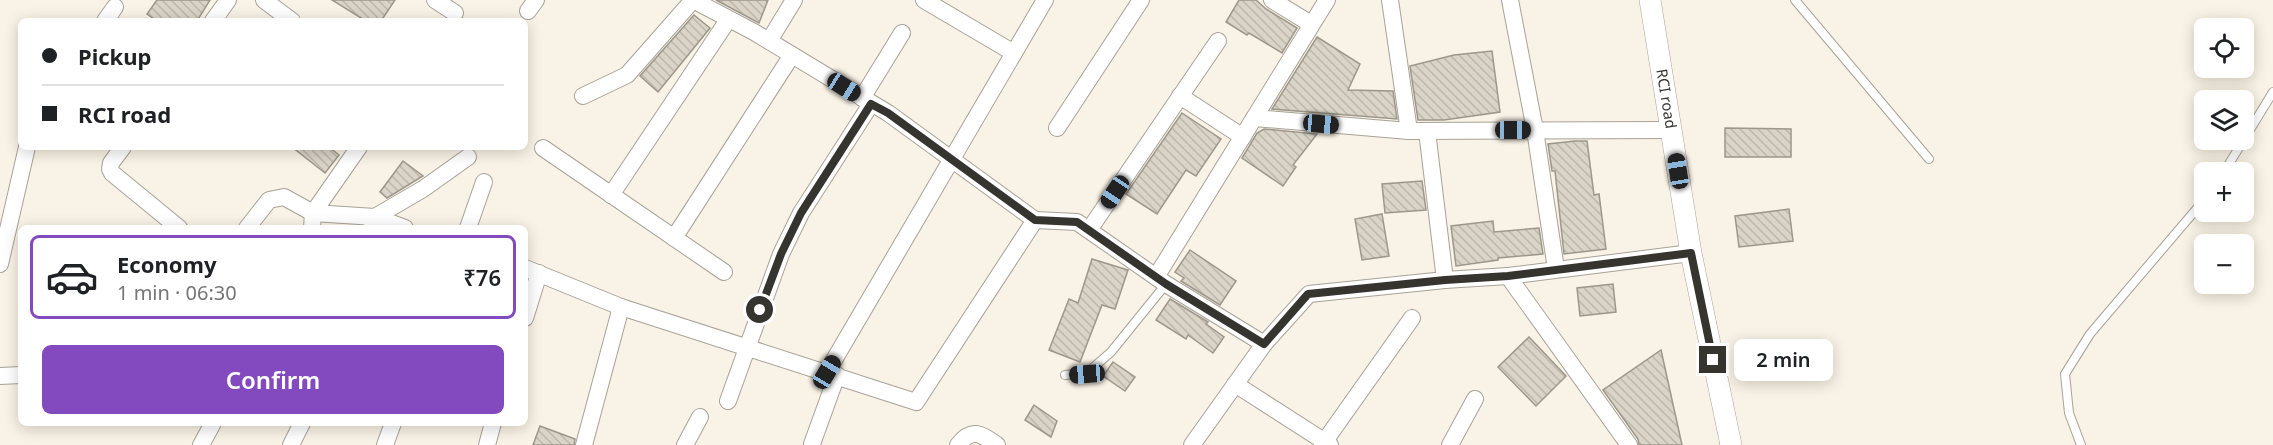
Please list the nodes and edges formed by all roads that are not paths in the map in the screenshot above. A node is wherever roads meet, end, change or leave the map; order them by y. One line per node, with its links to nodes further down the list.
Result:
1 (228, 0): 18 (street)
2 (264, 0): 19 (street)
3 (435, 0): 16 (street)
4 (693, 0): 20 (street); 28 (street)
5 (794, 0): 23 (street)
6 (924, 0): 25 (street)
7 (1045, 0): 25 (street)
8 (1141, 0): 32 (street)
9 (1272, 0): 21 (street)
10 (1327, 0): 21 (street)
11 (1390, 0): 35 (street)
12 (1510, 0): 33 (street)
13 (1650, 0): 34 (street, RCI road)
14 (1795, 0): 43 (lane)
15 (115, 7): 17 (street)
16 (455, 13)
17 (107, 18)
18 (215, 18)
19 (288, 18)
20 (728, 20): 23 (street); 47 (street)
21 (1311, 24): 31 (street)
22 (902, 33): 30 (street)
23 (769, 41): 26 (street)
24 (1218, 41): 29 (street)
25 (1014, 54): 44 (street)
26 (792, 55): 30 (street); 56 (street)
27 (2273, 93): 45 (lane)
28 (583, 96)
29 (1180, 96): 37 (street); 55 (street)
30 (866, 101): 44 (street); 69 (street)
31 (1254, 118): 35 (street); 37 (street)
32 (1057, 128)
33 (1535, 130): 34 (street); 36 (street); 59 (street)
34 (1671, 130): 57 (street, RCI road)
35 (1409, 131): 36 (street)
36 (1427, 131): 64 (street)
37 (1243, 137): 63 (street)
38 (543, 148): 47 (street)
39 (26, 150): 58 (street)
40 (121, 150): 52 (street)
41 (357, 150): 50 (street)
42 (468, 157): 51 (street)
43 (1929, 159)
44 (952, 161): 49 (street); 70 (street)
45 (2230, 162)
46 (484, 182): 54 (street)
47 (611, 195): 56 (street)
48 (2194, 212): 96 (lane)
49 (1035, 220): 55 (street); 70 (street)
50 (312, 221): 51 (street); 53 (street)
51 (373, 223)
52 (174, 225)
53 (249, 225)
54 (469, 225)
55 (1089, 230): 63 (street)
56 (674, 238): 61 (street)
57 (1691, 253): 59 (street); 95 (street, RCI road)
58 (0, 264)
59 (1556, 269): 62 (street)
60 (532, 271): 65 (street); 66 (street)
61 (724, 272)
62 (1508, 276): 64 (street); 94 (street)
63 (1161, 280): 68 (street); 72 (lane)
64 (1445, 280): 68 (street)
65 (528, 298)
66 (621, 307): 69 (street); 88 (street)
67 (1412, 318): 83 (street)
68 (1264, 344): 74 (street)
69 (747, 346): 70 (street); 76 (street)
70 (832, 374): 82 (street)
71 (18, 375): 73 (street)
72 (1065, 375)
73 (0, 376)
74 (1235, 384): 83 (street); 92 (street)
75 (1475, 399): 93 (street)
76 (728, 401)
77 (700, 417): 89 (street)
78 (211, 426): 84 (street)
79 (300, 426): 85 (street)
80 (390, 426): 86 (street)
81 (492, 426): 87 (street)
82 (812, 444)
83 (1325, 444)
84 (201, 445)
85 (291, 445)
86 (385, 445)
87 (487, 445)
88 (584, 445)
89 (685, 445)
90 (958, 445): 91 (street)
91 (998, 445)
92 (1192, 445)
93 (1450, 445)
94 (1629, 445)
95 (1731, 445)
96 (2081, 445)

